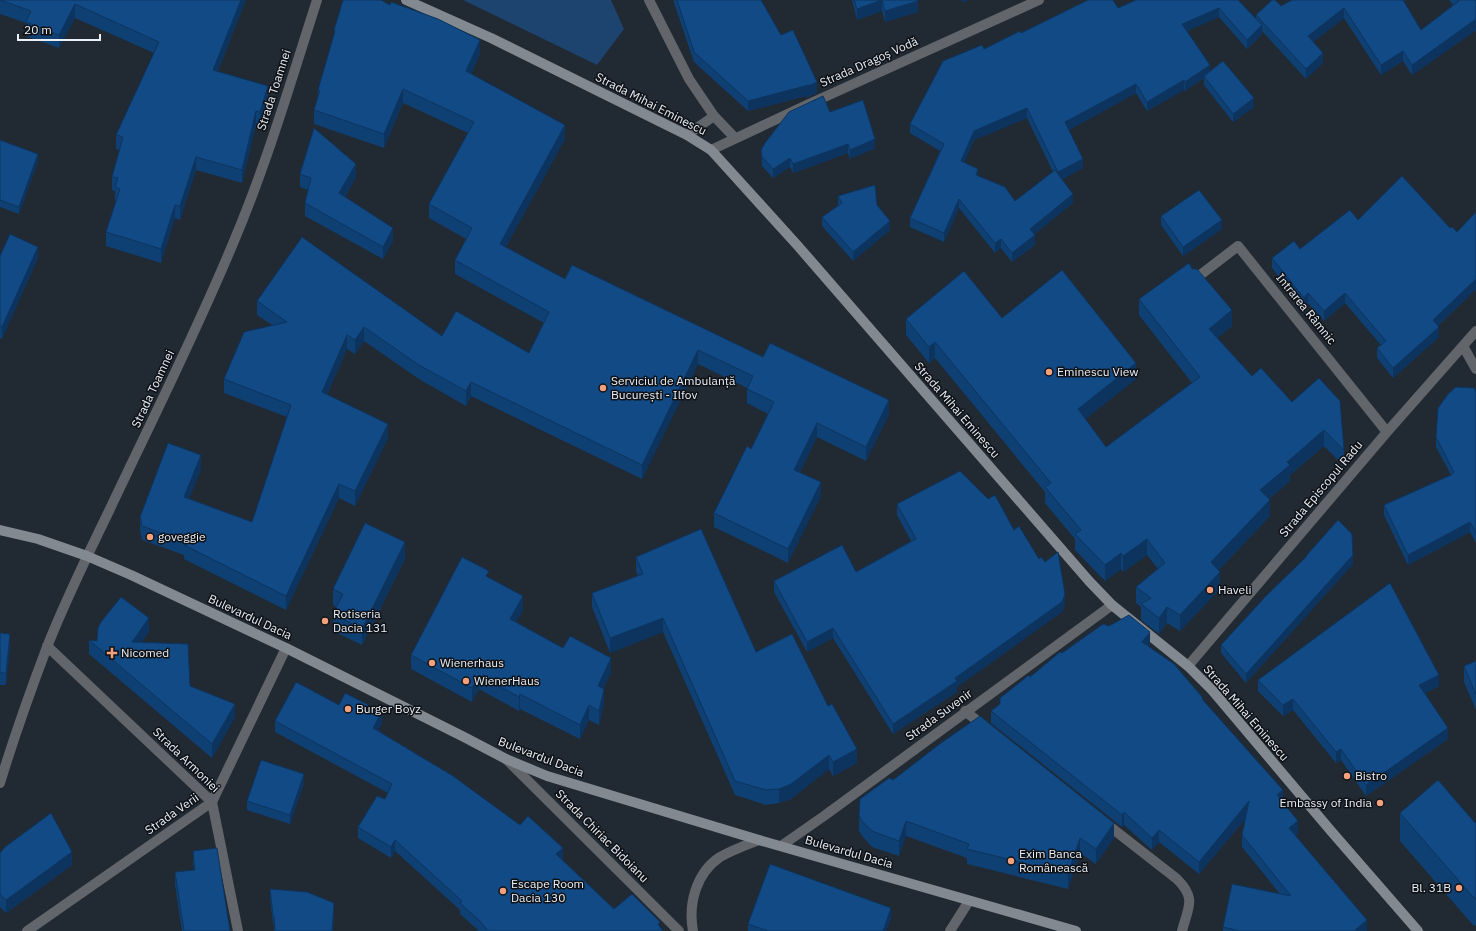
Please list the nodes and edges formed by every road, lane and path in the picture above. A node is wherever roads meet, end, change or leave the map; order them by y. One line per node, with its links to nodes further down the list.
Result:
1 (317, 0): 15 (street, Strada Toamnei)
2 (406, 0): 6 (main road, Strada Mihai Eminescu)
3 (649, 0): 5 (street)
4 (1039, 0): 7 (street, Strada Dragoș Vodă)
5 (714, 116): 6 (street); 7 (street)
6 (687, 135): 8 (main road, Strada Mihai Eminescu)
7 (735, 138): 8 (street, Strada Dragoș Vodă)
8 (711, 150): 16 (main road, Strada Mihai Eminescu)
9 (1194, 280): 13 (street, Intrarea Râmnic)
10 (1476, 331): 11 (street, Strada Episcopul Radu)
11 (1463, 346): 12 (street); 13 (street, Strada Episcopul Radu)
12 (1476, 369)
13 (1387, 432): 19 (street, Strada Episcopul Radu)
14 (0, 530): 15 (main road, Bulevardul Dacia)
15 (87, 556): 17 (street, Strada Toamnei); 18 (main road, Bulevardul Dacia)
16 (1112, 605): 19 (main road, Strada Mihai Eminescu); 20 (street, Strada Suvenir)
17 (47, 646): 23 (street, Strada Toamnei); 24 (street, Strada Armoniei)
18 (286, 648): 22 (main road, Bulevardul Dacia); 24 (street, Strada Verii)
19 (1188, 666): 36 (main road, Strada Mihai Eminescu)
20 (965, 711): 21 (street); 27 (street, Strada Suvenir)
21 (995, 735)
22 (506, 759): 26 (main road, Bulevardul Dacia); 31 (street, Strada Chiriac Bidoianu)
23 (0, 783)
24 (212, 802): 29 (street, Strada Verii); 30 (street, Strada Armoniei)
25 (1097, 817): 35 (street)
26 (759, 840): 27 (main road, Bulevardul Dacia); 32 (street)
27 (781, 846): 28 (main road, Bulevardul Dacia)
28 (969, 901): 33 (street); 34 (main road, Bulevardul Dacia)
29 (27, 931)
30 (238, 931)
31 (679, 931)
32 (693, 931)
33 (950, 931)
34 (1076, 931)
35 (1182, 931)
36 (1418, 931)

